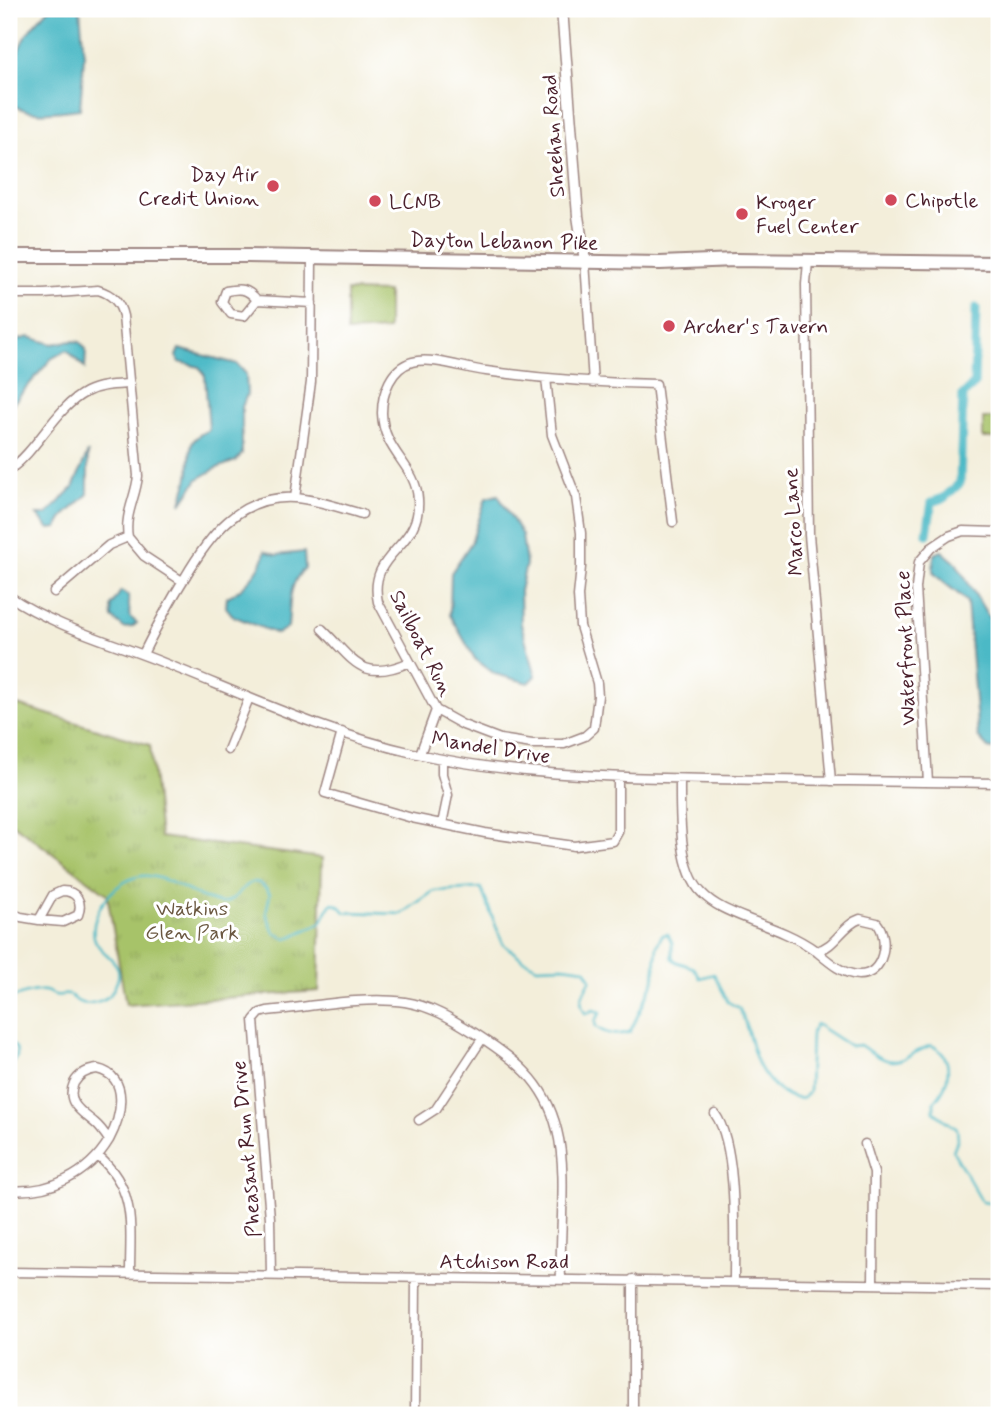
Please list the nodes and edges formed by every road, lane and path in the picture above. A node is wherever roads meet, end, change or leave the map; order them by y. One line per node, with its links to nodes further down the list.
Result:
1 (562, 9): 4 (street, Sheehan Road)
2 (9, 256): 3 (main road, Dayton Lebanon Pike)
3 (312, 258): 4 (main road, Dayton Lebanon Pike); 9 (street)
4 (585, 261): 5 (main road, Dayton Lebanon Pike); 12 (street)
5 (808, 262): 6 (main road, Dayton Lebanon Pike); 33 (street, Marco Lane)
6 (999, 263)
7 (9, 293): 11 (street)
8 (257, 300): 9 (street)
9 (313, 303): 14 (street)
10 (547, 377): 12 (street, Sailboat Run); 24 (street, Sailboat Run); 26 (street, Sailboat Run)
11 (130, 383): 13 (street); 18 (street)
12 (593, 383): 16 (street, Sailboat Run)
13 (9, 470)
14 (295, 498): 15 (street); 19 (street)
15 (362, 514)
16 (673, 522)
17 (999, 532): 34 (street, Waterfront Place)
18 (128, 537): 19 (street); 20 (street)
19 (182, 581): 23 (street)
20 (54, 592)
21 (9, 596): 23 (street, Mandel Drive)
22 (322, 629): 24 (street)
23 (143, 654): 25 (street, Mandel Drive)
24 (410, 662): 26 (street, Sailboat Run)
25 (249, 698): 27 (street, Mandel Drive); 28 (street)
26 (436, 710): 29 (street)
27 (342, 732): 29 (street, Mandel Drive); 36 (street)
28 (228, 750)
29 (420, 754): 30 (street, Mandel Drive)
30 (442, 759): 31 (street, Mandel Drive); 36 (street)
31 (618, 778): 32 (street, Mandel Drive); 36 (street)
32 (680, 779): 33 (street, Mandel Drive); 39 (street)
33 (831, 781): 34 (street, Mandel Drive)
34 (928, 782): 35 (street, Mandel Drive)
35 (999, 783)
36 (442, 824)
37 (9, 912): 38 (street)
38 (39, 920): 38 (street)
39 (816, 951): 39 (street)
40 (482, 1038): 42 (street); 49 (street, Pheasant Run Drive); 51 (street)
41 (715, 1114): 53 (street)
42 (419, 1120)
43 (109, 1140): 43 (street); 45 (street)
44 (865, 1144): 54 (street)
45 (99, 1157): 46 (street); 48 (street)
46 (9, 1190)
47 (9, 1272): 48 (street, Atchison Road)
48 (130, 1273): 49 (street, Atchison Road)
49 (271, 1275): 50 (street, Atchison Road)
50 (416, 1278): 51 (street, Atchison Road); 56 (street)
51 (561, 1279): 52 (street, Atchison Road)
52 (633, 1279): 53 (street, Atchison Road); 57 (street)
53 (734, 1280): 54 (street, Atchison Road)
54 (873, 1283): 55 (street, Atchison Road)
55 (999, 1286)
56 (415, 1415)
57 (633, 1415)

